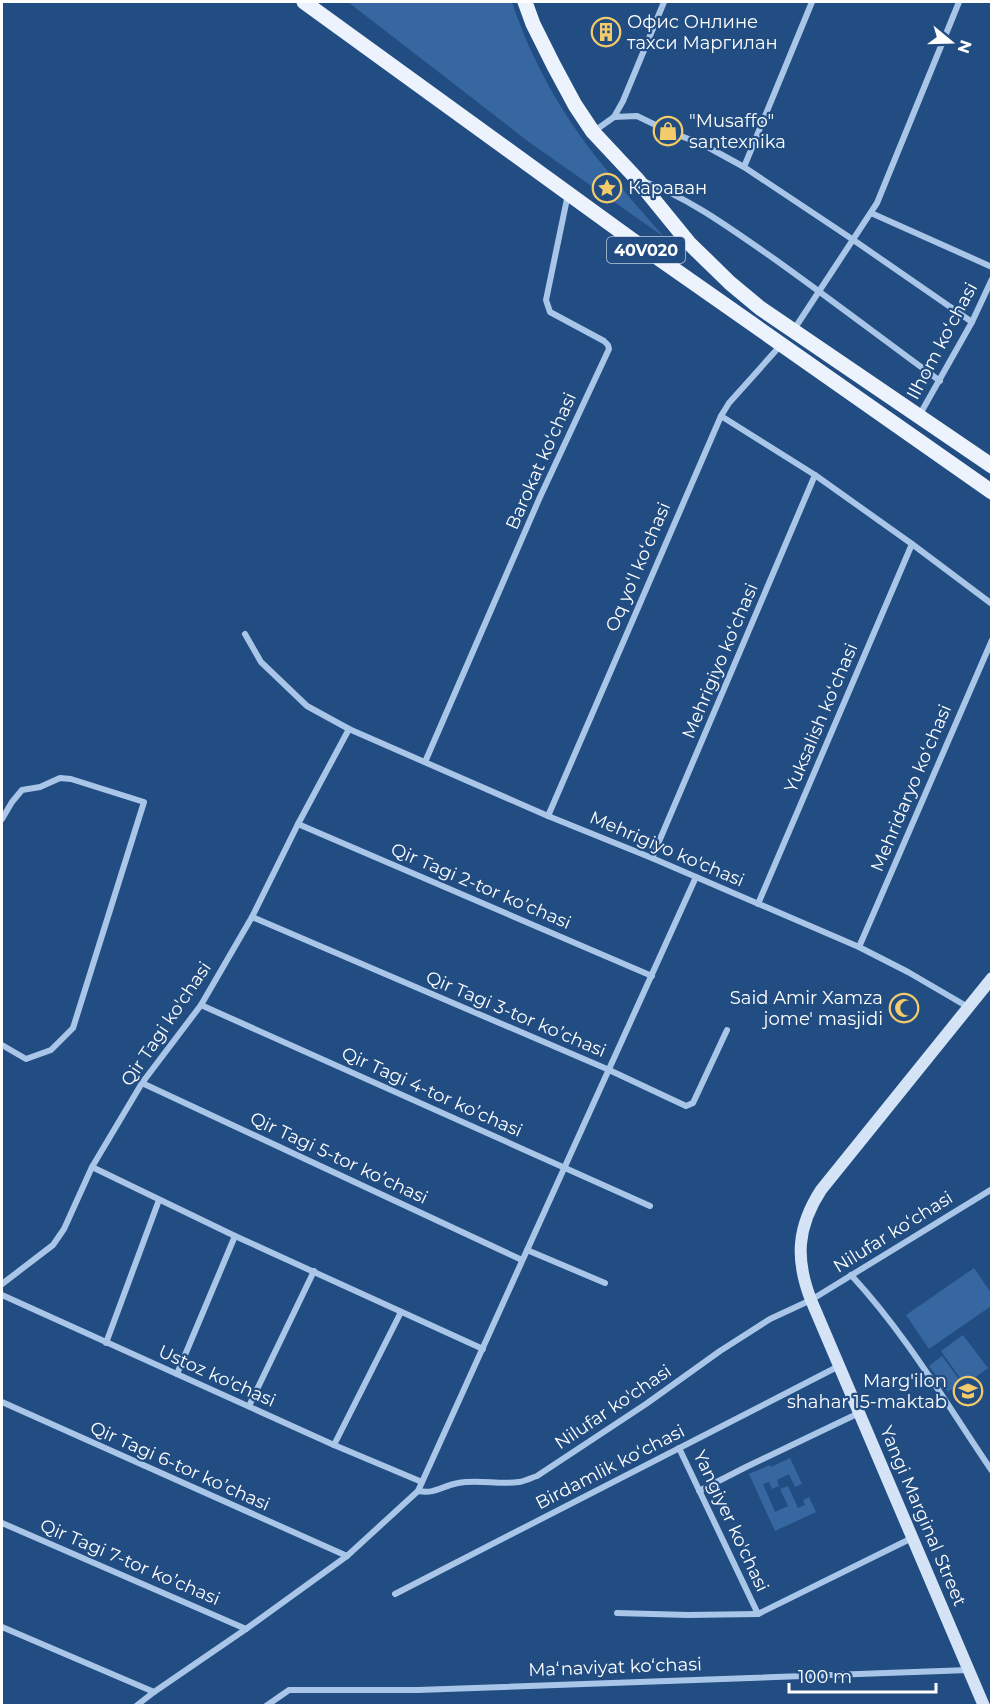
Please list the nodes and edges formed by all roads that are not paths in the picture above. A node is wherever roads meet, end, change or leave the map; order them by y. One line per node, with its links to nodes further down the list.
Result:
1 (304, 2): 10 (main road, 40V020)
2 (525, 2): 7 (main road, 40V020)
3 (664, 2): 6 (street)
4 (812, 2): 8 (street)
5 (960, 2): 11 (street)
6 (614, 117): 7 (street); 8 (street)
7 (593, 132): 9 (main road, 40V020)
8 (744, 167): 12 (street)
9 (636, 178): 15 (street); 17 (main road, 40V020)
10 (568, 193): 18 (main road, 40V020); 30 (street, Barokat koʻchasi)
11 (871, 213): 12 (street); 13 (street)
12 (852, 239): 15 (street); 16 (street)
13 (992, 267)
14 (992, 279): 16 (street, Ilhom koʻchasi)
15 (819, 291): 17 (street); 19 (street)
16 (972, 322): 19 (street, Ilhom koʻchasi)
17 (793, 332): 21 (main road, 40V020)
18 (780, 345): 20 (street, Oq yoʻl koʻchasi); 24 (main road, 40V020)
19 (940, 381): 21 (street, Ilhom koʻchasi)
20 (721, 416): 23 (street); 31 (street, Oq yoʻl koʻchasi)
21 (919, 417): 22 (main road, 40V020)
22 (992, 466)
23 (815, 475): 25 (street); 34 (street, Mehrigiyo koʻchasi)
24 (992, 492)
25 (912, 543): 26 (street); 36 (street, Yuksalish koʻchasi)
26 (992, 604)
27 (245, 634): 29 (street, Mehrigiyo ko'chasi)
28 (992, 640): 38 (street, Mehridaryo koʻchasi)
29 (348, 729): 30 (street, Mehrigiyo ko'chasi); 33 (street, Qir Tagi ko'chasi)
30 (425, 762): 31 (street, Mehrigiyo ko'chasi)
31 (548, 816): 34 (street, Mehrigiyo ko'chasi)
32 (2, 819): 44 (street)
33 (298, 824): 37 (street, Qir Tagi ko'chasi); 39 (street, Qir Tagi 2-tor koʼchasi)
34 (652, 858): 35 (street, Mehrigiyo ko'chasi)
35 (696, 876): 36 (street, Mehrigiyo ko'chasi); 39 (street)
36 (758, 904): 38 (street, Mehrigiyo ko'chasi)
37 (252, 917): 41 (street, Qir Tagi ko'chasi); 45 (street, Qir Tagi 3-tor koʼchasi)
38 (859, 947): 42 (street, Mehrigiyo ko'chasi)
39 (652, 975): 45 (street)
40 (990, 981): 42 (main road, Yangi Marginal Street)
41 (201, 1005): 46 (street, Qir Tagi ko'chasi); 48 (street, Qir Tagi 4-tor koʼchasi)
42 (968, 1007): 60 (main road, Yangi Marginal Street)
43 (727, 1030): 45 (street, Qir Tagi 3-tor koʼchasi)
44 (2, 1045)
45 (608, 1069): 48 (street)
46 (142, 1083): 47 (street, Qir Tagi ko'chasi); 54 (street, Qir Tagi 5-tor koʼchasi)
47 (92, 1167): 50 (street); 58 (street, Qir Tagi ko'chasi)
48 (563, 1168): 51 (street, Qir Tagi 4-tor koʼchasi); 53 (street)
49 (992, 1189): 56 (street, Nilufar koʻchasi)
50 (159, 1200): 52 (street); 62 (street)
51 (650, 1206)
52 (235, 1236): 55 (street); 65 (street)
53 (527, 1250): 54 (street); 57 (street)
54 (522, 1260): 63 (street)
55 (314, 1271): 61 (street); 67 (street)
56 (852, 1275): 60 (street, Nilufar koʻchasi); 71 (street)
57 (605, 1283)
58 (2, 1284)
59 (2, 1295): 62 (street, Ustoz ko'chasi)
60 (811, 1300): 64 (main road, Yangi Marginal Street); 73 (street, Nilufar ko'chasi)
61 (401, 1312): 63 (street); 69 (street)
62 (106, 1343): 65 (street, Ustoz ko'chasi)
63 (483, 1349): 72 (street)
64 (839, 1365): 68 (main road, Yangi Marginal Street); 70 (street, Birdamlik koʻchasi)
65 (177, 1374): 67 (street, Ustoz ko'chasi)
66 (2, 1402): 77 (street, Qir Tagi 6-tor koʼchasi)
67 (249, 1406): 69 (street, Ustoz ko'chasi)
68 (859, 1413): 74 (street); 76 (main road, Yangi Marginal Street)
69 (334, 1445): 72 (street, Ustoz ko'chasi)
70 (679, 1448): 74 (street, Yangiyer ko'chasi); 78 (street, Birdamlik koʻchasi)
71 (992, 1472)
72 (422, 1482): 73 (street)
73 (418, 1491): 77 (street)
74 (699, 1491): 80 (street, Yangiyer ko'chasi)
75 (2, 1523): 82 (street, Qir Tagi 7-tor koʼchasi)
76 (913, 1538): 80 (street, Yangiyer ko'chasi); 83 (main road, Yangi Marginal Street)
77 (347, 1556): 82 (street)
78 (395, 1594)
79 (617, 1613): 80 (street)
80 (758, 1614)
81 (2, 1627): 84 (street)
82 (246, 1629): 84 (street)
83 (969, 1670): 86 (street, Maʻnaviyat koʻchasi); 87 (main road, Yangi Marginal Street)
84 (154, 1692): 85 (street)
85 (136, 1706)
86 (266, 1706)
87 (984, 1706)

